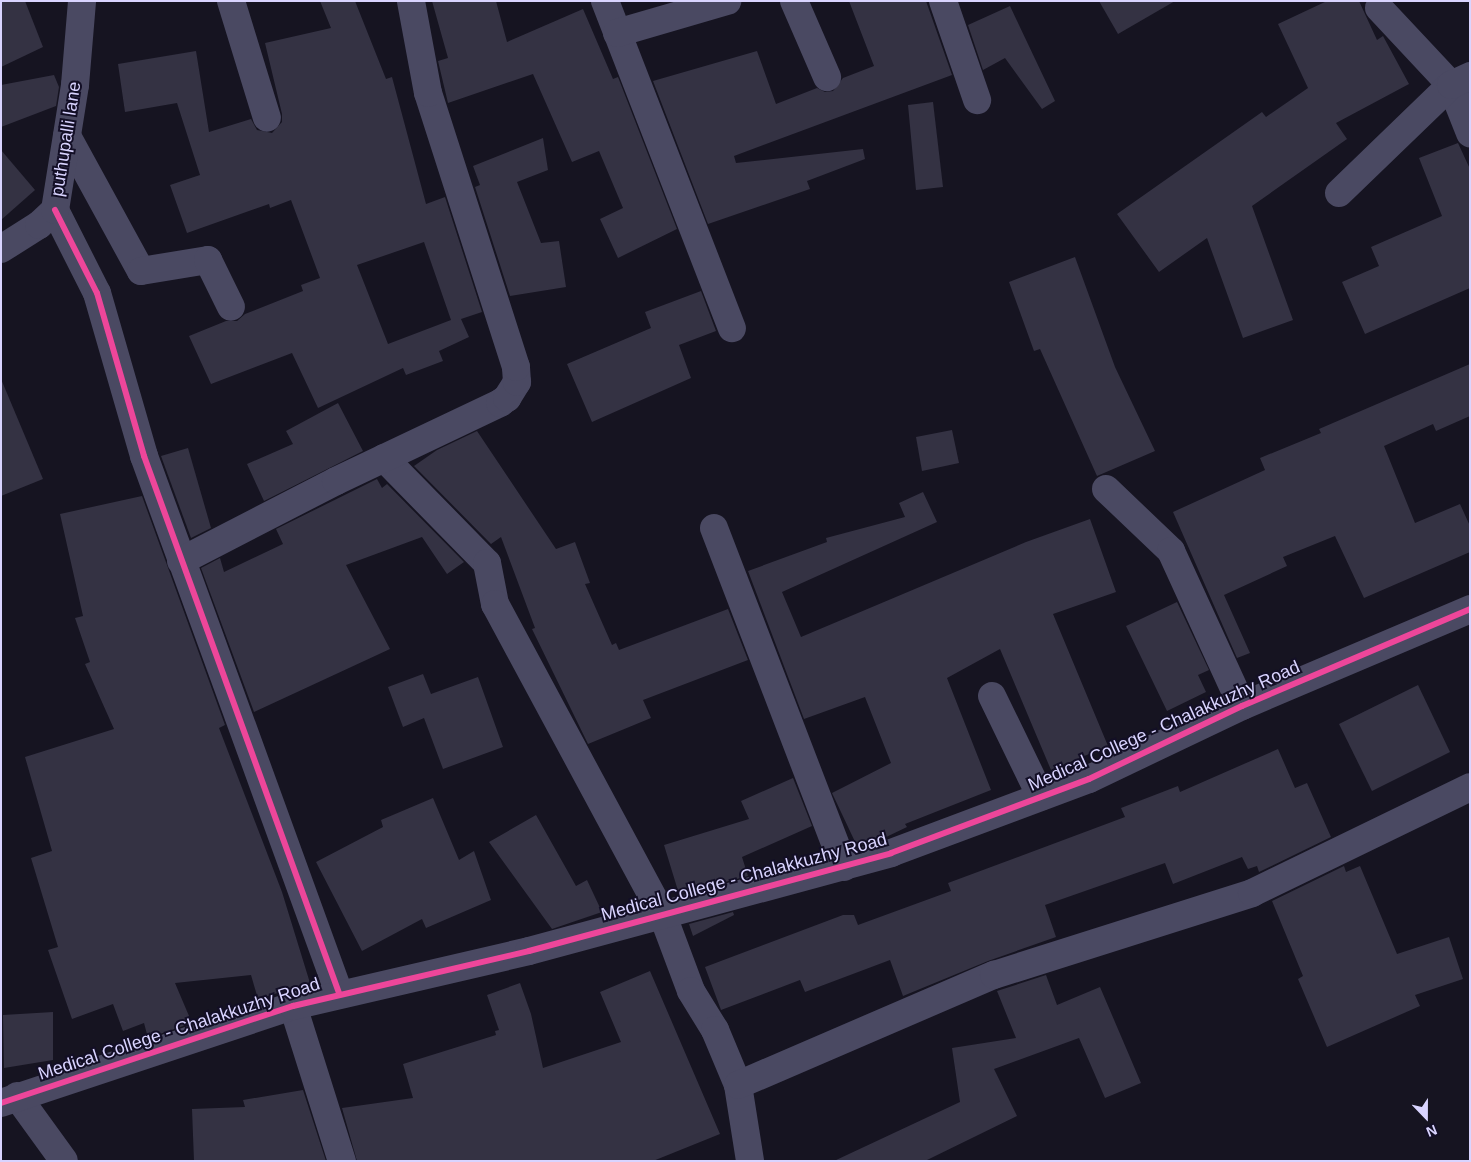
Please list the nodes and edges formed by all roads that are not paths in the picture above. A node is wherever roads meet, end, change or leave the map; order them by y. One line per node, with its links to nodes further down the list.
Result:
1 (82, 1): 15 (street, puthupalli lane)
2 (231, 1): 13 (street)
3 (411, 1): 21 (street)
4 (605, 1): 9 (street)
5 (727, 1): 9 (street)
6 (794, 1): 10 (street)
7 (943, 1): 12 (street)
8 (1379, 8): 11 (street)
9 (617, 33): 20 (street)
10 (827, 77)
11 (1460, 81): 14 (street); 16 (street)
12 (977, 100)
13 (267, 118)
14 (1470, 133)
15 (66, 136): 17 (street, puthupalli lane); 19 (street)
16 (1339, 193)
17 (55, 210): 18 (street, puthupalli lane); 24 (street)
18 (1, 248)
19 (231, 307)
20 (732, 328)
21 (384, 458): 24 (street); 31 (street)
22 (1106, 488): 27 (street)
23 (714, 528): 30 (street)
24 (181, 561): 32 (street)
25 (1470, 609): 27 (street, Medical College - Chalakkuzhy Road)
26 (992, 696): 29 (street)
27 (1242, 706): 29 (street, Medical College - Chalakkuzhy Road)
28 (1470, 787): 34 (street)
29 (1041, 797): 30 (street, Medical College - Chalakkuzhy Road)
30 (844, 868): 31 (street, Medical College - Chalakkuzhy Road)
31 (663, 916): 32 (street, Medical College - Chalakkuzhy Road); 34 (street)
32 (339, 994): 33 (street, Medical College - Chalakkuzhy Road)
33 (293, 1006): 35 (street, Medical College - Chalakkuzhy Road); 37 (street)
34 (738, 1085): 38 (street)
35 (9, 1100): 36 (street)
36 (64, 1161)
37 (342, 1161)
38 (750, 1161)

